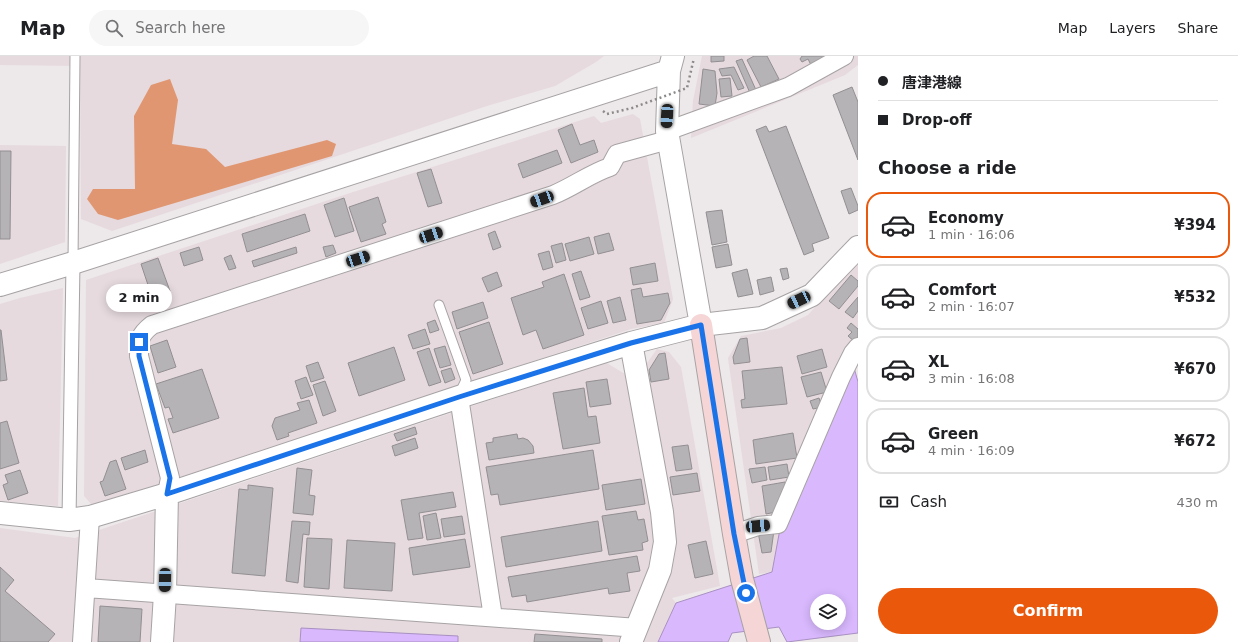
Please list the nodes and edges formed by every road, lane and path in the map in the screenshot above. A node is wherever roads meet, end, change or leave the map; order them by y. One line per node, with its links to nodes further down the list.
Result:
1 (75, 56): 7 (lane)
2 (844, 56): 5 (street)
3 (679, 62): 4 (path, bridge); 5 (street); 7 (street)
4 (607, 114)
5 (667, 135): 10 (street); 14 (street)
6 (858, 247): 10 (street)
7 (73, 263): 8 (street); 17 (street)
8 (0, 285)
9 (439, 305): 13 (lane)
10 (701, 325): 11 (street); 18 (main road)
11 (631, 343): 13 (street); 22 (street)
12 (858, 347): 18 (street)
13 (459, 397): 14 (street); 21 (street)
14 (167, 494): 16 (street); 20 (street)
15 (0, 513): 17 (street)
16 (90, 517): 17 (street); 19 (street)
17 (69, 520)
18 (734, 534): 23 (main road)
19 (86, 588): 20 (street); 24 (street)
20 (165, 594): 21 (street); 25 (street)
21 (493, 617): 22 (street)
22 (634, 635)
23 (758, 638)
24 (82, 642)
25 (162, 642)

